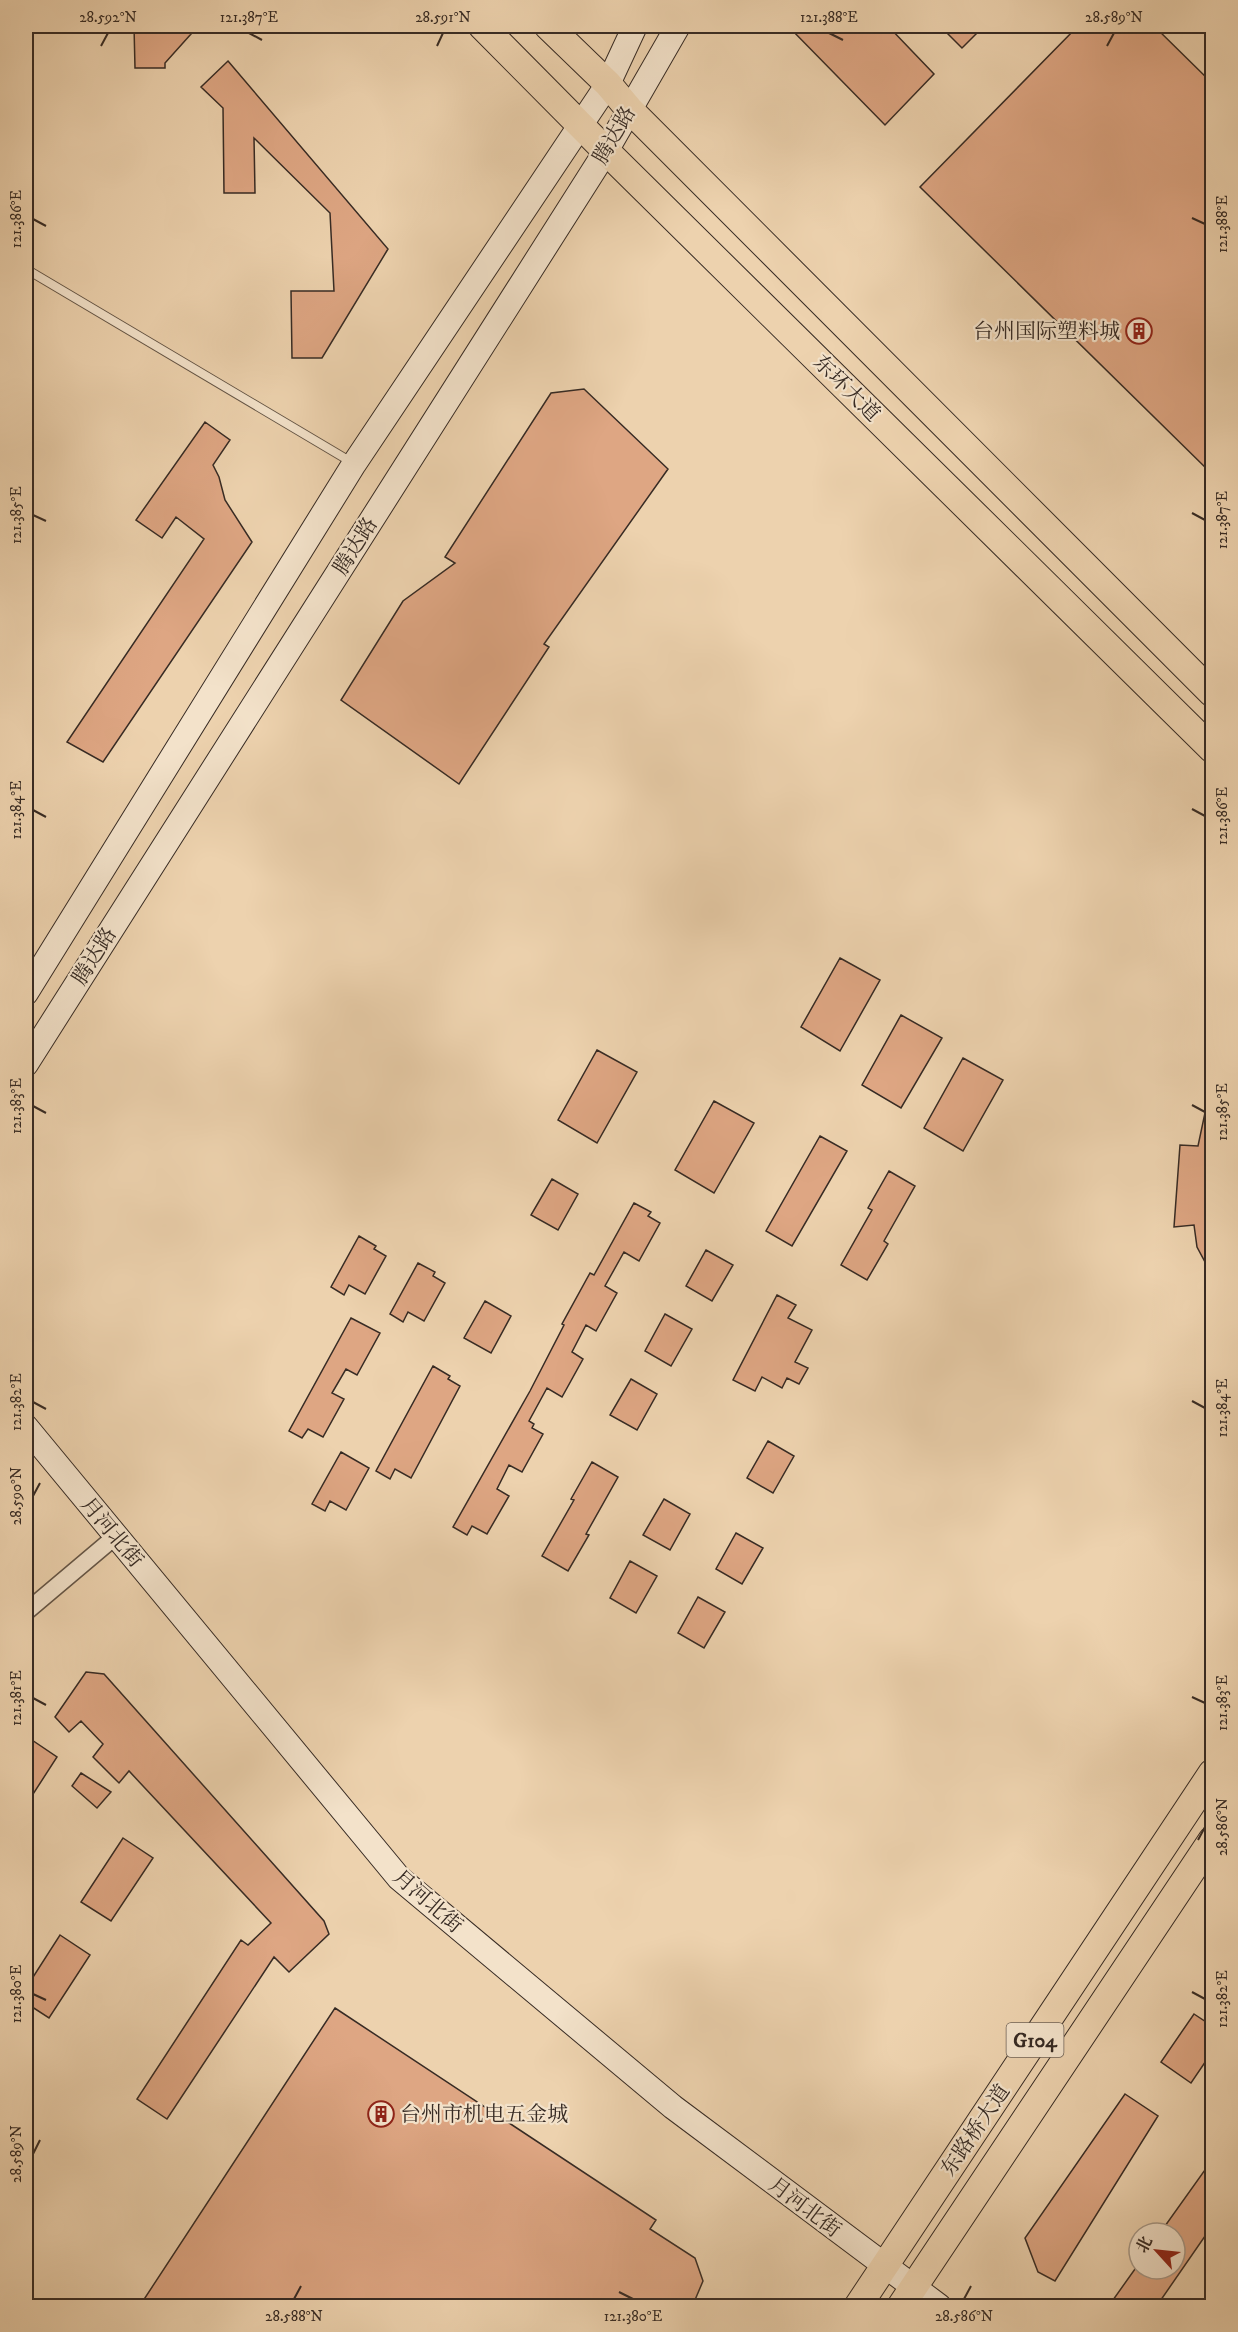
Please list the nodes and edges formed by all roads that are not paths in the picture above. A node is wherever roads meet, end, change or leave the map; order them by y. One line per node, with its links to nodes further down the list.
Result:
1 (482, 26): 7 (main road, 东环大道)
2 (549, 26): 5 (main road, 东环大道)
3 (635, 26): 5 (main road, 腾达路)
4 (678, 26): 6 (main road, 腾达路)
5 (608, 84): 6 (main road, 东环大道); 7 (main road, 腾达路)
6 (629, 109): 8 (main road, 腾达路); 11 (main road, 东环大道)
7 (580, 122): 8 (main road, 东环大道); 10 (main road, 腾达路)
8 (606, 151): 12 (main road, 东环大道); 14 (main road, 腾达路)
9 (26, 269): 10 (lane)
10 (354, 464): 13 (main road, 腾达路)
11 (1212, 693)
12 (1212, 749)
13 (26, 993)
14 (26, 1064)
15 (26, 1427): 16 (main road, 月河北街)
16 (116, 1536): 17 (street); 20 (main road, 月河北街)
17 (26, 1612)
18 (1212, 1773): 20 (main road, 东路桥大道 / G104)
19 (1212, 1840): 21 (main road, 东路桥大道 / G104)
20 (884, 2267): 21 (main road, 月河北街); 22 (main road, 东路桥大道 / G104)
21 (907, 2298): 23 (main road, 月河北街)
22 (858, 2307)
23 (939, 2307)

